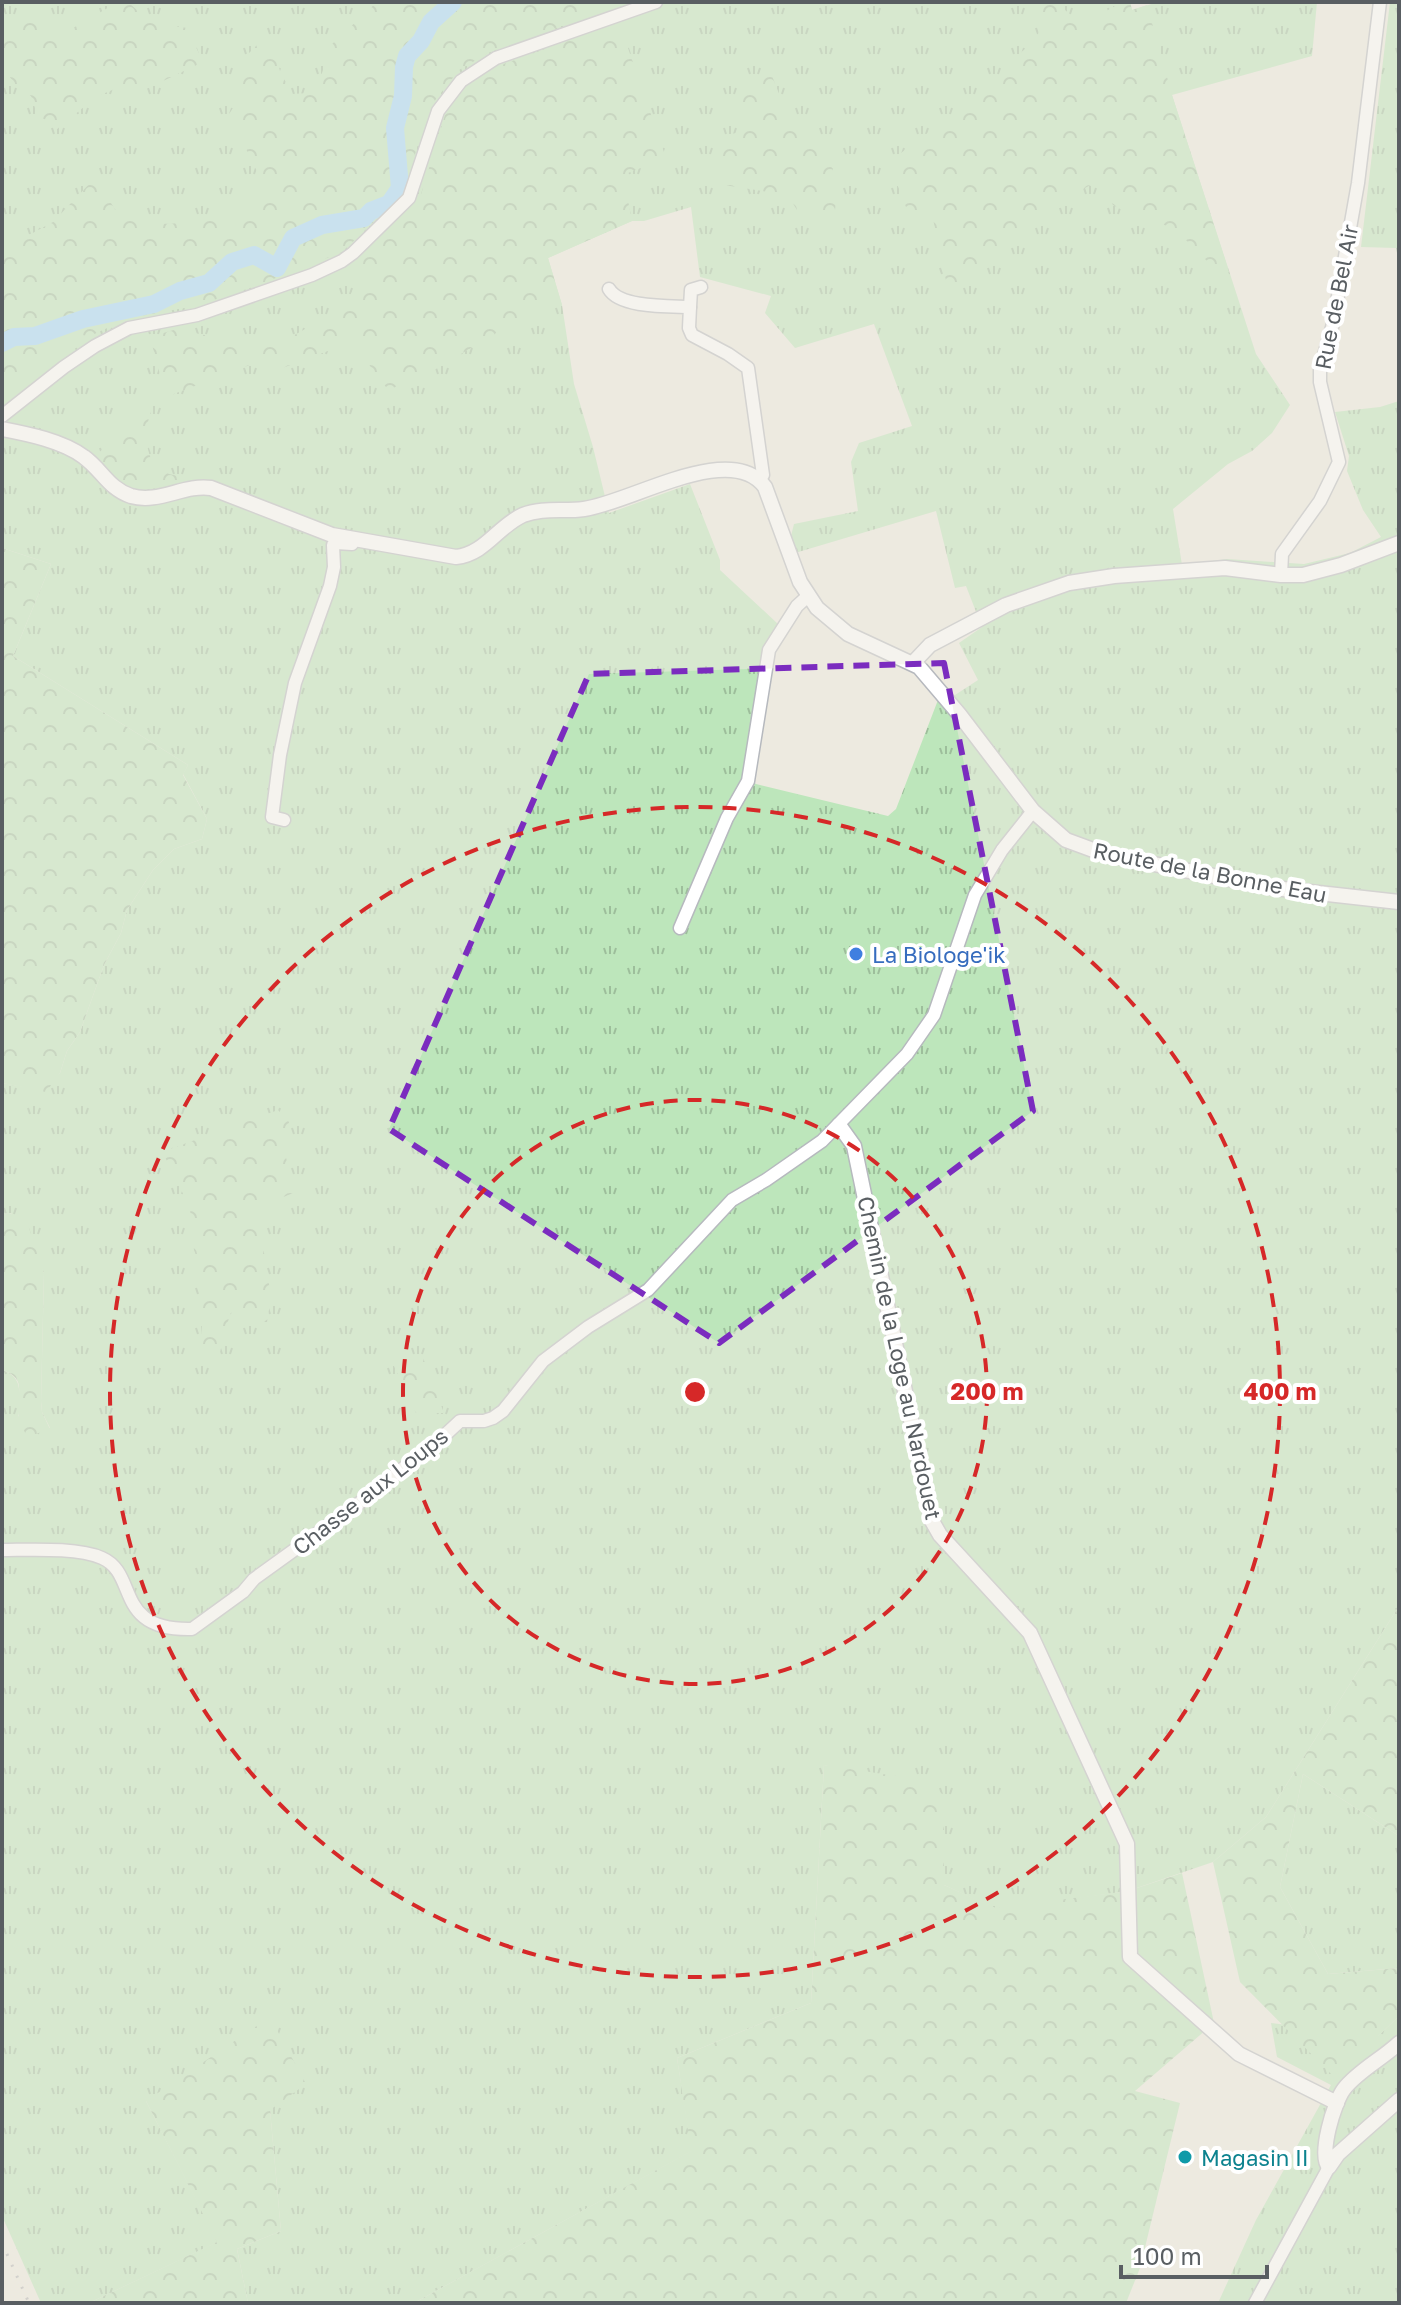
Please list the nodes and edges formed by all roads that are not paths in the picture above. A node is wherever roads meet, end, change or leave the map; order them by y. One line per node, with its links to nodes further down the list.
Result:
1 (656, 2): 6 (street)
2 (1380, 2): 11 (street, Rue de Bel Air)
3 (701, 287): 5 (street)
4 (609, 289): 5 (street)
5 (690, 307): 8 (street)
6 (2, 416)
7 (2, 429): 9 (street)
8 (759, 479): 9 (street); 12 (street)
9 (364, 542): 15 (street)
10 (1399, 543): 11 (street)
11 (1281, 575): 13 (street)
12 (808, 596): 13 (street); 17 (street)
13 (913, 663): 14 (street, Route de la Bonne Eau)
14 (1033, 811): 16 (street, Route de la Bonne Eau); 18 (street, Chasse aux Loups)
15 (284, 820)
16 (1399, 902)
17 (680, 928)
18 (839, 1125): 19 (street, Chasse aux Loups); 22 (street, Chemin de la Loge au Nardouet)
19 (2, 1550)
20 (1399, 2043): 22 (street)
21 (1399, 2100): 23 (street)
22 (1337, 2103): 23 (street)
23 (1329, 2167): 24 (street)
24 (1255, 2303)

